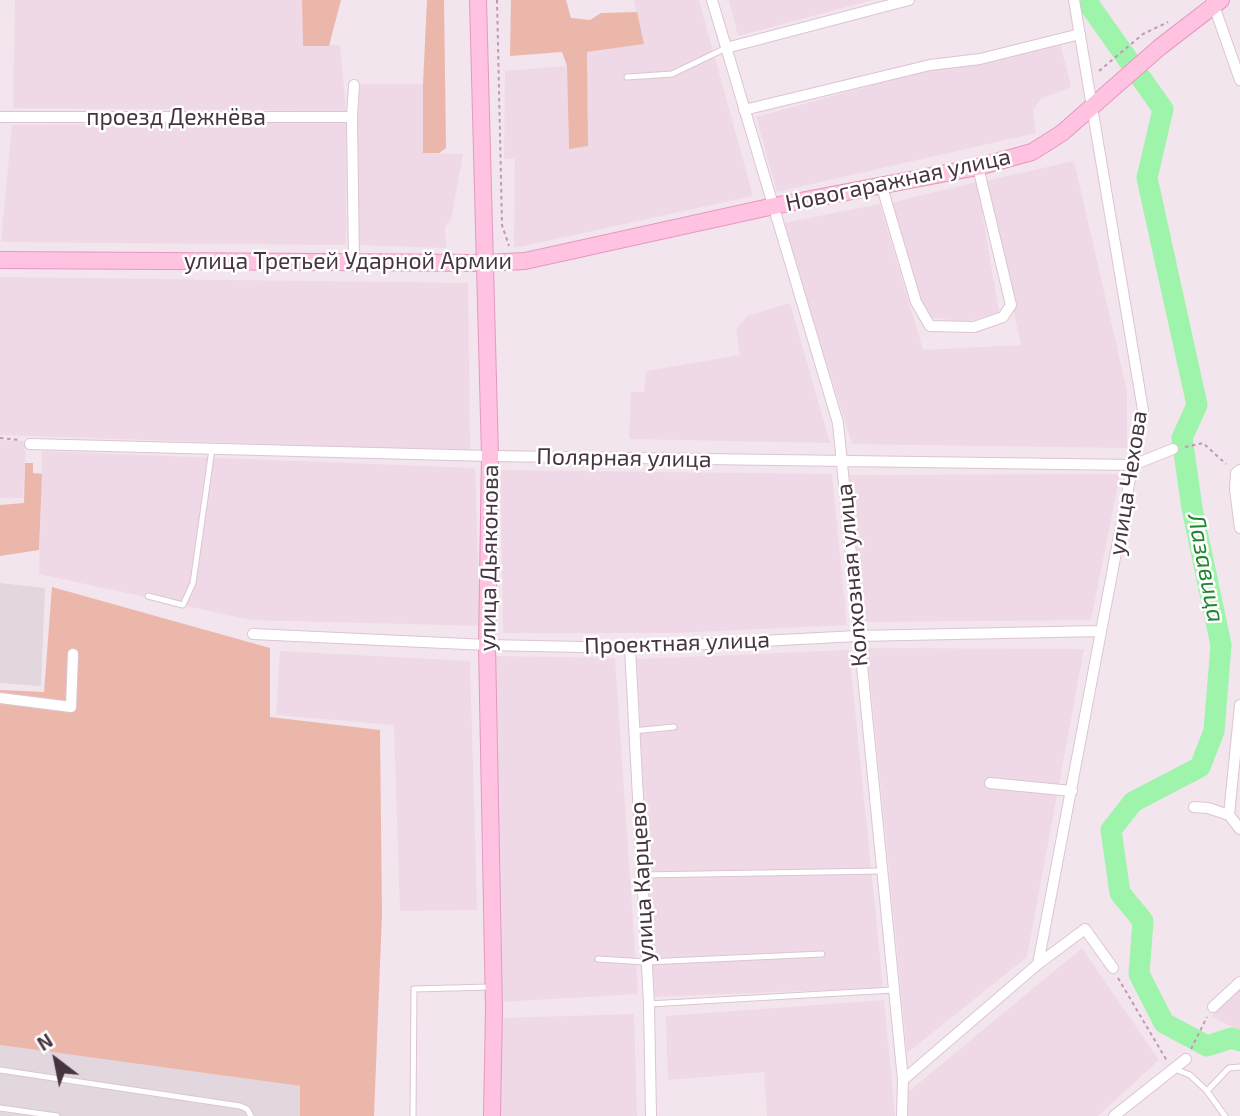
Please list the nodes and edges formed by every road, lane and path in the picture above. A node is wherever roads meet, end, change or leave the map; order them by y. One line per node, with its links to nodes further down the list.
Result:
1 (478, 0): 24 (main road, улица Дьяконова)
2 (497, 0): 22 (path)
3 (712, 0): 9 (street, Колхозная улица)
4 (909, 0): 9 (street)
5 (1074, 0): 8 (street, улица Чехова)
6 (1216, 2): 11 (street); 14 (main road, Новогаражная улица)
7 (1169, 22): 12 (path)
8 (1080, 34): 12 (street, улица Чехова); 15 (street)
9 (726, 48): 10 (lane); 15 (street, Колхозная улица)
10 (627, 76)
11 (1240, 80)
12 (1088, 81): 14 (street, улица Чехова)
13 (354, 85): 17 (street)
14 (1093, 108): 18 (main road, Новогаражная улица); 31 (street, улица Чехова)
15 (744, 110): 20 (street, Колхозная улица)
16 (0, 117): 17 (street, проезд Дежнёва)
17 (352, 117): 23 (street)
18 (978, 167): 19 (main road, Новогаражная улица); 19 (street)
19 (882, 187): 20 (main road, Новогаражная улица)
20 (774, 206): 22 (main road, улица Третьей Ударной Армии); 30 (street, Колхозная улица)
21 (0, 260): 23 (main road, улица Третьей Ударной Армии)
22 (514, 262): 24 (main road, улица Третьей Ударной Армии)
23 (354, 263): 24 (main road, улица Третьей Ударной Армии)
24 (486, 263): 29 (main road, улица Дьяконова)
25 (0, 438): 26 (path)
26 (30, 444): 27 (street, Полярная улица)
27 (212, 449): 29 (street, Полярная улица); 34 (lane)
28 (1173, 449): 31 (street, Полярная улица); 32 (path)
29 (490, 456): 30 (street, Полярная улица); 38 (main road, улица Дьяконова)
30 (841, 461): 31 (street, Полярная улица); 37 (street, Колхозная улица)
31 (1133, 465): 35 (street, улица Чехова)
32 (1238, 472): 33 (street)
33 (1240, 528)
34 (148, 596)
35 (1101, 631): 37 (street, Проектная улица); 47 (street, улица Чехова)
36 (253, 634): 38 (street, Проектная улица)
37 (857, 636): 39 (street, Проектная улица); 51 (street, Колхозная улица)
38 (487, 645): 39 (street, Проектная улица); 59 (main road, улица Дьяконова)
39 (630, 648): 45 (street, улица Карцево)
40 (73, 654): 41 (street)
41 (0, 698)
42 (1240, 705): 43 (street)
43 (1239, 719): 49 (street)
44 (674, 727): 45 (lane)
45 (633, 731): 52 (street, улица Карцево)
46 (990, 783): 47 (street)
47 (1072, 791): 56 (street, улица Чехова)
48 (1194, 807): 49 (street)
49 (1229, 815): 50 (street)
50 (1240, 829)
51 (881, 871): 52 (lane); 60 (street, Колхозная улица)
52 (641, 875): 55 (street, улица Карцево)
53 (822, 954): 55 (lane)
54 (598, 959): 55 (lane)
55 (646, 962): 61 (street, улица Карцево)
56 (1038, 964): 57 (street); 67 (street)
57 (1113, 968): 65 (path)
58 (1240, 982): 62 (street)
59 (494, 987): 72 (lane); 73 (main road, улица Дьяконова)
60 (893, 990): 61 (lane); 67 (street, Колхозная улица)
61 (649, 1004): 74 (street, улица Карцево)
62 (1213, 1007): 63 (path)
63 (1186, 1059): 65 (street)
64 (1240, 1067): 68 (lane)
65 (1171, 1069): 68 (lane); 76 (street)
66 (0, 1070): 71 (lane)
67 (903, 1080): 75 (street, Колхозная улица)
68 (1208, 1091): 77 (lane)
69 (0, 1108): 70 (lane)
70 (57, 1116)
71 (251, 1116)
72 (413, 1116)
73 (492, 1116)
74 (651, 1116)
75 (902, 1116)
76 (1114, 1116)
77 (1225, 1116)

